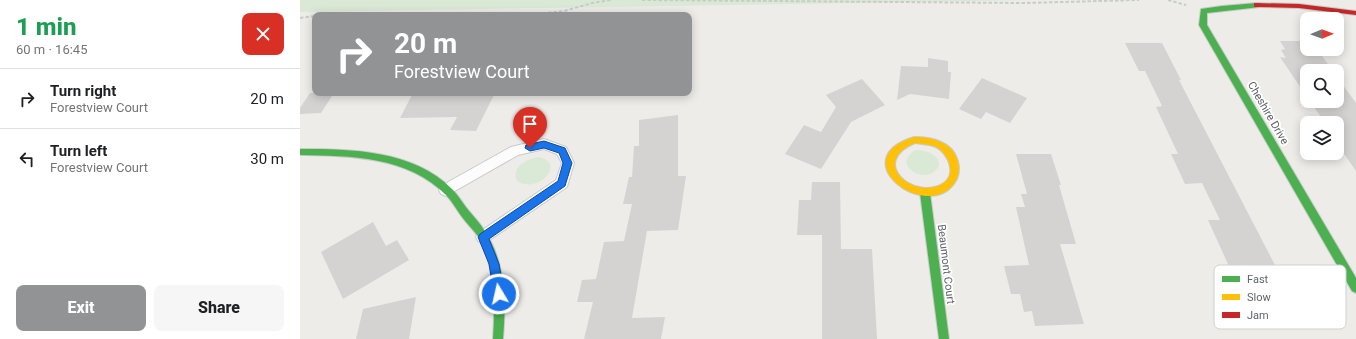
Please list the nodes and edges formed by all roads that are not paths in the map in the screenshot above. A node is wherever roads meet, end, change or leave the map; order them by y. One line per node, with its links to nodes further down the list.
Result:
1 (1356, 13): 6 (street, Cheshire Drive)
2 (300, 152): 3 (street)
3 (446, 190): 5 (street); 5 (lane)
4 (925, 193): 4 (street); 10 (street, Beaumont Court)
5 (483, 237): 9 (street)
6 (1343, 265)
7 (1346, 271): 8 (street, Cheshire Drive)
8 (1356, 288)
9 (498, 339)
10 (944, 339)

